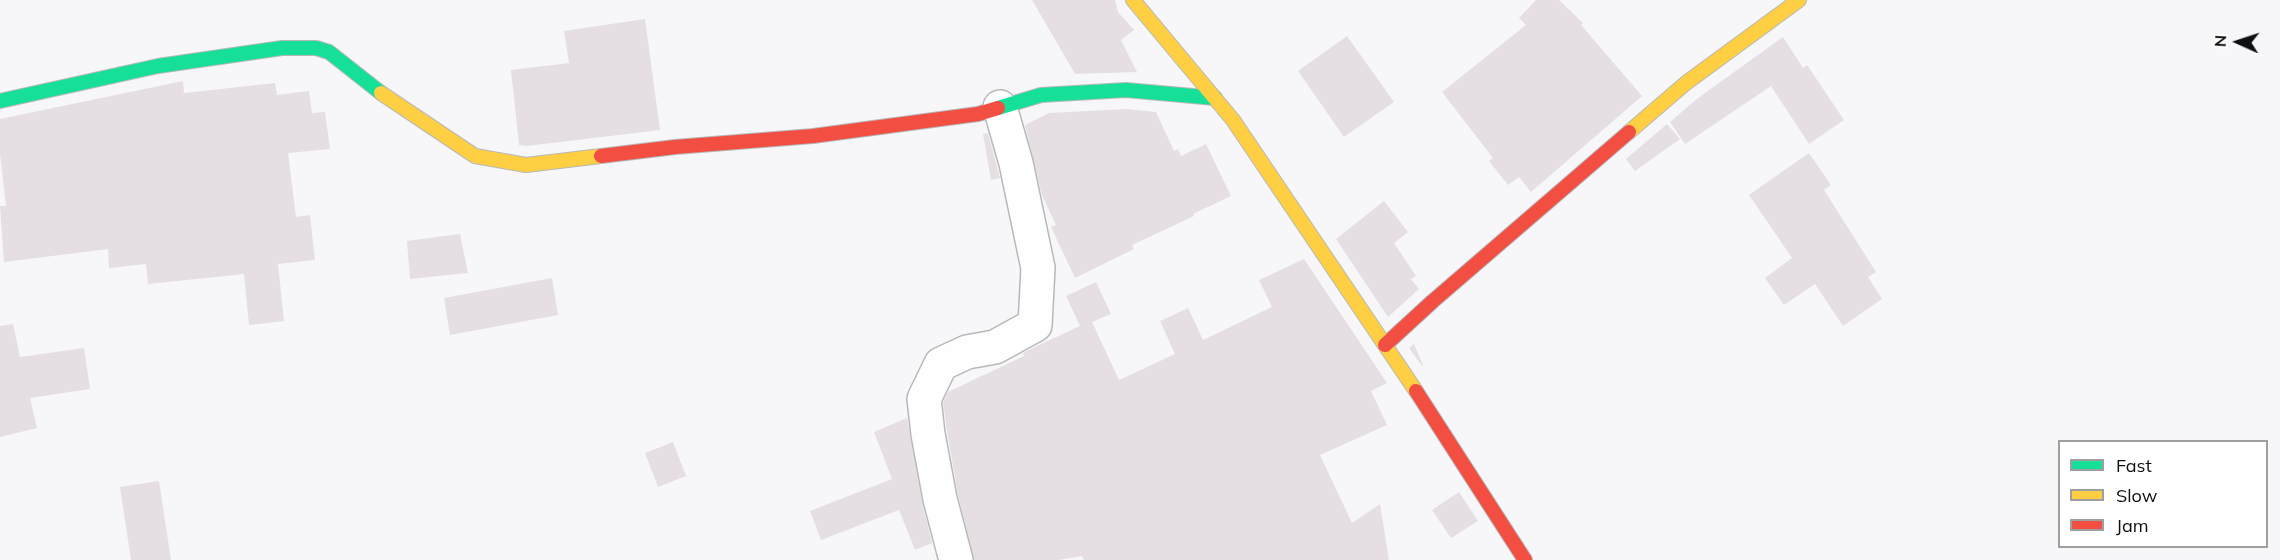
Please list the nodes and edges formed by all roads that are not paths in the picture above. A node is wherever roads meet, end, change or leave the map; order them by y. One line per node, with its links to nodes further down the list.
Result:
1 (1133, 0): 3 (street)
2 (1799, 0): 6 (street)
3 (1215, 98): 5 (street); 6 (street)
4 (0, 101): 5 (street)
5 (1000, 107): 7 (street)
6 (1385, 345): 8 (street)
7 (956, 560)
8 (1525, 560)

